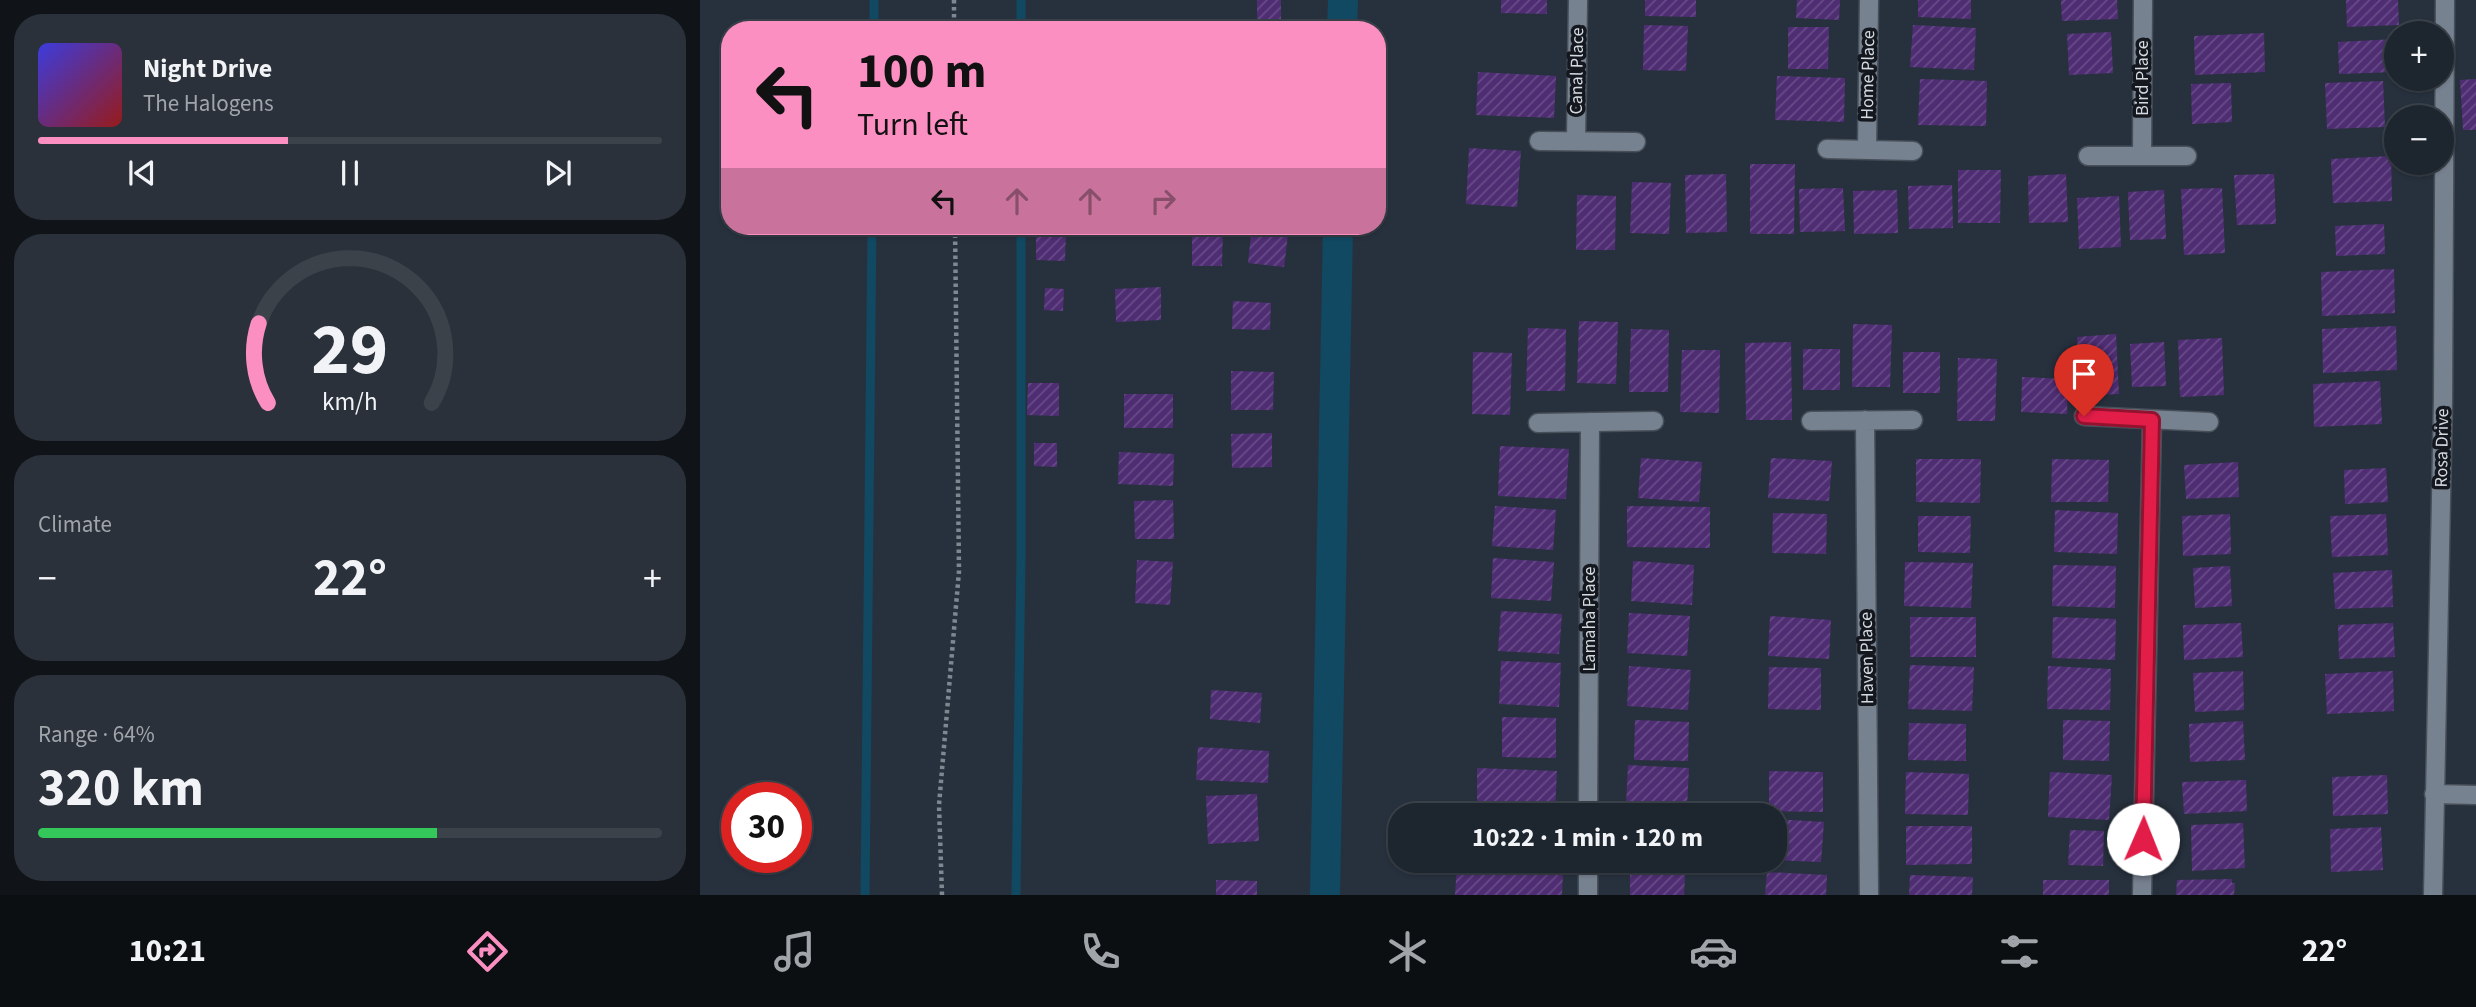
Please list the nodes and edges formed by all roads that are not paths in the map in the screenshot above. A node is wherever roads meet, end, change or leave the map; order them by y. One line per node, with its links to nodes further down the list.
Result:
1 (1578, 0): 6 (street, Canal Place)
2 (1869, 0): 9 (street, Home Place)
3 (2143, 0): 12 (street, Bird Place)
4 (2445, 0): 23 (street, Rosa Drive)
5 (1539, 141): 6 (street)
6 (1576, 141): 7 (street)
7 (1636, 142)
8 (1827, 149): 9 (street)
9 (1867, 150): 10 (street)
10 (1913, 151)
11 (2088, 156): 12 (street)
12 (2142, 156): 13 (street)
13 (2187, 156)
14 (2084, 416): 17 (street)
15 (1865, 420): 16 (street); 19 (street); 28 (street, Haven Place)
16 (1913, 420)
17 (2152, 420): 21 (street); 29 (street)
18 (1654, 421): 20 (street)
19 (1811, 421)
20 (1590, 422): 22 (street); 25 (street, Lamaha Place)
21 (2209, 422)
22 (1538, 423)
23 (2434, 794): 24 (street); 30 (street, Rosa Drive)
24 (2476, 795)
25 (1588, 803)
26 (1588, 873): 27 (street)
27 (1588, 895)
28 (1869, 895)
29 (2142, 895)
30 (2433, 895)

